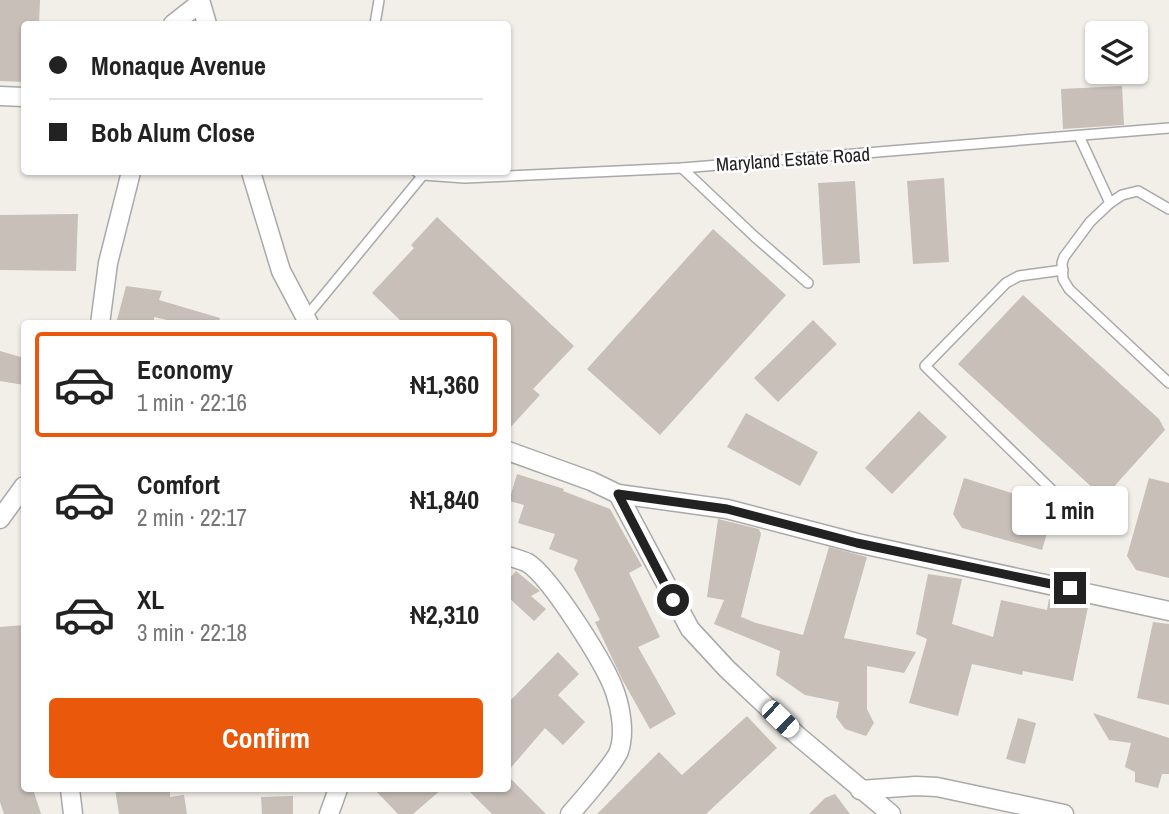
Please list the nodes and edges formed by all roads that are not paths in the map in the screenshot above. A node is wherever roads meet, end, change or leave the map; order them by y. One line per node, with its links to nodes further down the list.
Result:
1 (379, 0): 5 (lane)
2 (200, 2): 3 (street); 4 (street)
3 (177, 21)
4 (206, 21)
5 (376, 21)
6 (0, 96): 7 (street)
7 (21, 97)
8 (1169, 128): 9 (lane, Maryland Estate Road)
9 (1079, 136): 10 (lane, Maryland Estate Road); 15 (lane)
10 (682, 167): 14 (lane, Maryland Estate Road); 18 (lane)
11 (130, 175): 19 (street)
12 (252, 175): 20 (street)
13 (418, 175): 21 (lane)
14 (438, 175)
15 (1110, 203): 16 (lane); 17 (lane)
16 (1169, 209)
17 (1063, 270): 22 (lane); 26 (lane)
18 (808, 282)
19 (101, 320)
20 (306, 320)
21 (308, 320)
22 (1169, 383)
23 (511, 452): 25 (street)
24 (21, 492): 27 (street)
25 (618, 494): 29 (street); 31 (street)
26 (1060, 498)
27 (0, 519)
28 (511, 560): 34 (street)
29 (1169, 611)
30 (890, 788): 31 (street); 37 (street); 38 (street)
31 (860, 790): 37 (street)
32 (70, 792): 35 (street)
33 (337, 792): 36 (street)
34 (571, 813)
35 (73, 814)
36 (329, 814)
37 (892, 814)
38 (1064, 814)

